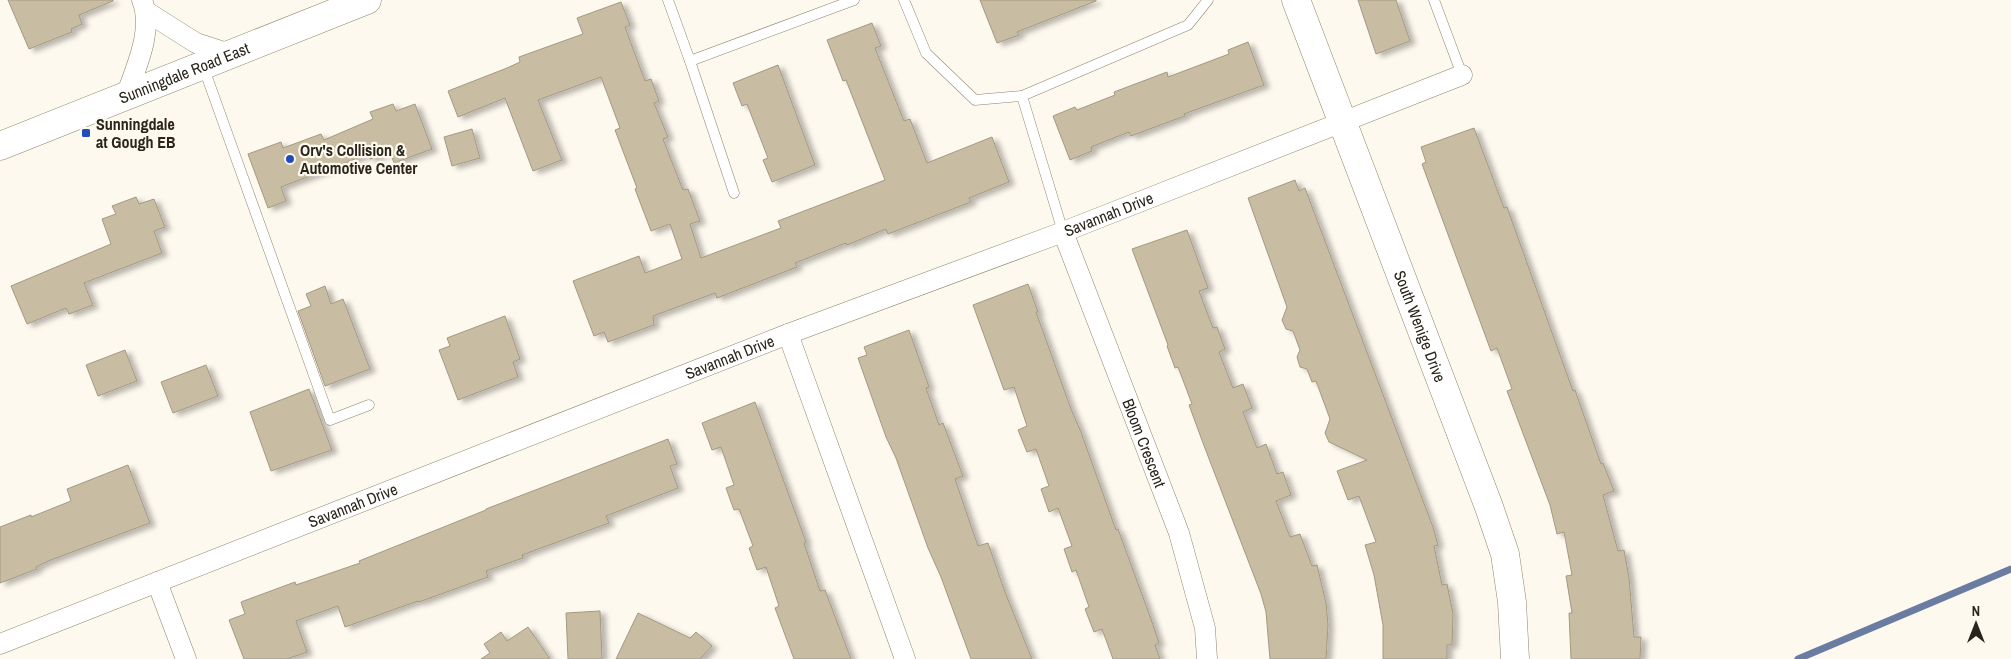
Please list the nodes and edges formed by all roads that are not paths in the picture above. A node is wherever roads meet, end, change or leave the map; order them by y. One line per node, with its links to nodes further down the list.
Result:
1 (367, 0): 9 (street, Sunningdale Road East)
2 (668, 0): 10 (lane)
3 (854, 0): 10 (lane)
4 (904, 0): 14 (lane)
5 (1208, 0): 14 (lane)
6 (1296, 0): 15 (street, South Wenige Drive)
7 (1434, 0): 12 (lane)
8 (144, 6): 9 (street); 13 (street)
9 (230, 54): 11 (street, Sunningdale Road East)
10 (690, 60): 17 (lane)
11 (203, 65): 13 (street, Sunningdale Road East); 20 (lane)
12 (1462, 75): 15 (street, Savannah Drive)
13 (126, 96): 16 (street, Sunningdale Road East)
14 (1022, 96): 18 (lane)
15 (1342, 121): 18 (street, Savannah Drive); 26 (street, South Wenige Drive)
16 (0, 146)
17 (734, 193)
18 (1063, 232): 19 (street, Savannah Drive); 25 (street, Bloom Crescent)
19 (788, 334): 21 (street, Savannah Drive); 24 (street)
20 (369, 406)
21 (157, 582): 22 (street, Savannah Drive); 23 (street)
22 (0, 644)
23 (186, 659)
24 (905, 659)
25 (1207, 659)
26 (1515, 659)

